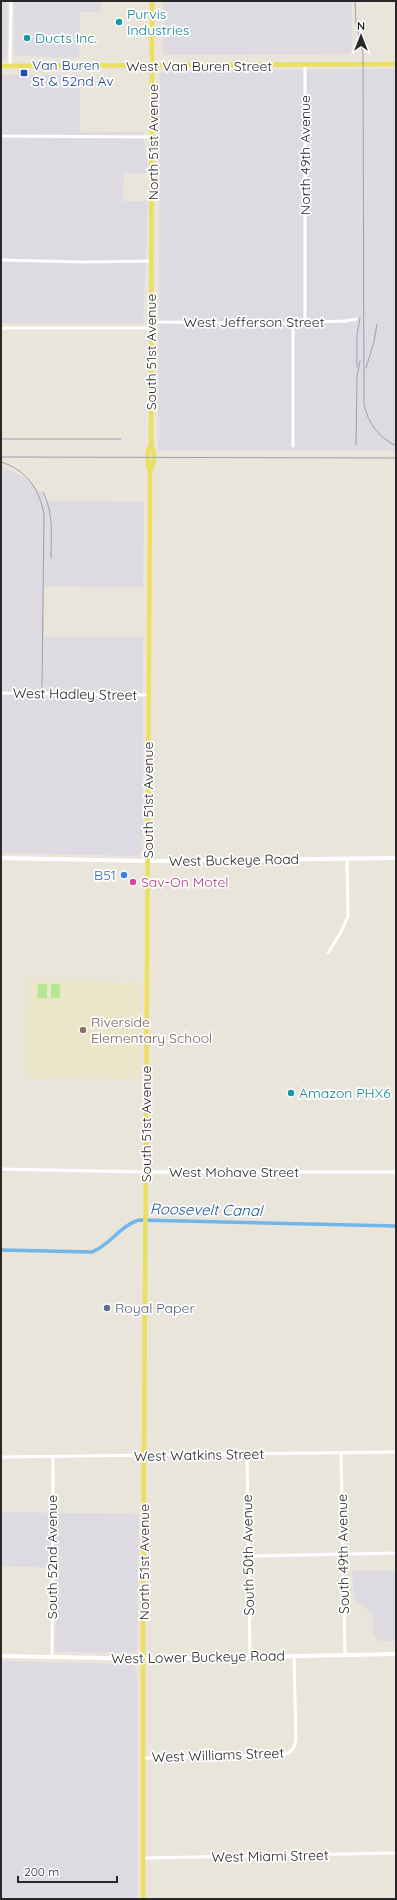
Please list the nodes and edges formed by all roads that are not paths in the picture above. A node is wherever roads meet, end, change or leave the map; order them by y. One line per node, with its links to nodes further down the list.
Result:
1 (11, 1): 6 (street)
2 (152, 1): 7 (main road, North 51st Avenue)
3 (305, 64): 4 (main road, West Van Buren Street); 7 (main road, West Van Buren Street); 13 (street, North 49th Avenue)
4 (396, 64)
5 (1, 66): 6 (main road, West Van Buren Street)
6 (10, 66): 7 (main road, West Van Buren Street)
7 (153, 66): 9 (main road, North 51st Avenue)
8 (1, 136): 9 (street)
9 (153, 137): 11 (main road, North 51st Avenue)
10 (1, 260): 11 (street)
11 (152, 260): 14 (main road, South 51st Avenue)
12 (356, 319): 13 (street, West Jefferson Street)
13 (305, 321): 15 (street, West Jefferson Street)
14 (152, 322): 15 (street, West Jefferson Street); 17 (main road, South 51st Avenue)
15 (293, 323): 18 (street)
16 (1, 328): 17 (street)
17 (152, 328): 20 (main road, South 51st Avenue)
18 (293, 446)
19 (1, 693): 20 (street, West Hadley Street)
20 (149, 695): 24 (main road, South 51st Avenue)
21 (1, 858): 24 (main road, West Buckeye Road)
22 (396, 858): 23 (main road, West Buckeye Road)
23 (347, 859): 24 (main road, West Buckeye Road); 25 (street)
24 (148, 861): 27 (main road, South 51st Avenue)
25 (328, 953)
26 (1, 1169): 27 (street, West Mohave Street)
27 (146, 1172): 28 (street, West Mohave Street); 29 (main road, South 51st Avenue)
28 (396, 1172)
29 (146, 1226): 33 (main road, North 51st Avenue)
30 (396, 1452): 31 (street, West Watkins Street)
31 (341, 1453): 32 (street, West Watkins Street); 37 (street, South 49th Avenue)
32 (247, 1454): 33 (street, West Watkins Street); 38 (street, South 50th Avenue)
33 (144, 1455): 35 (street, West Watkins Street); 45 (main road, North 51st Avenue)
34 (1, 1457): 35 (street, West Watkins Street)
35 (53, 1457): 43 (street, South 52nd Avenue)
36 (396, 1552): 37 (street)
37 (343, 1554): 38 (street); 40 (street, South 49th Avenue)
38 (248, 1556): 44 (street, South 50th Avenue)
39 (396, 1654): 40 (main road, West Lower Buckeye Road)
40 (345, 1655): 42 (main road, West Lower Buckeye Road)
41 (1, 1656): 43 (main road, West Lower Buckeye Road)
42 (294, 1656): 44 (main road, West Lower Buckeye Road); 46 (street, West Williams Street)
43 (52, 1657): 45 (main road, West Lower Buckeye Road)
44 (250, 1657): 45 (main road, West Lower Buckeye Road)
45 (143, 1659): 46 (main road, North 51st Avenue)
46 (143, 1758): 48 (main road, North 51st Avenue)
47 (396, 1853): 48 (street, West Miami Street)
48 (143, 1858): 49 (main road, North 51st Avenue)
49 (143, 1899)

